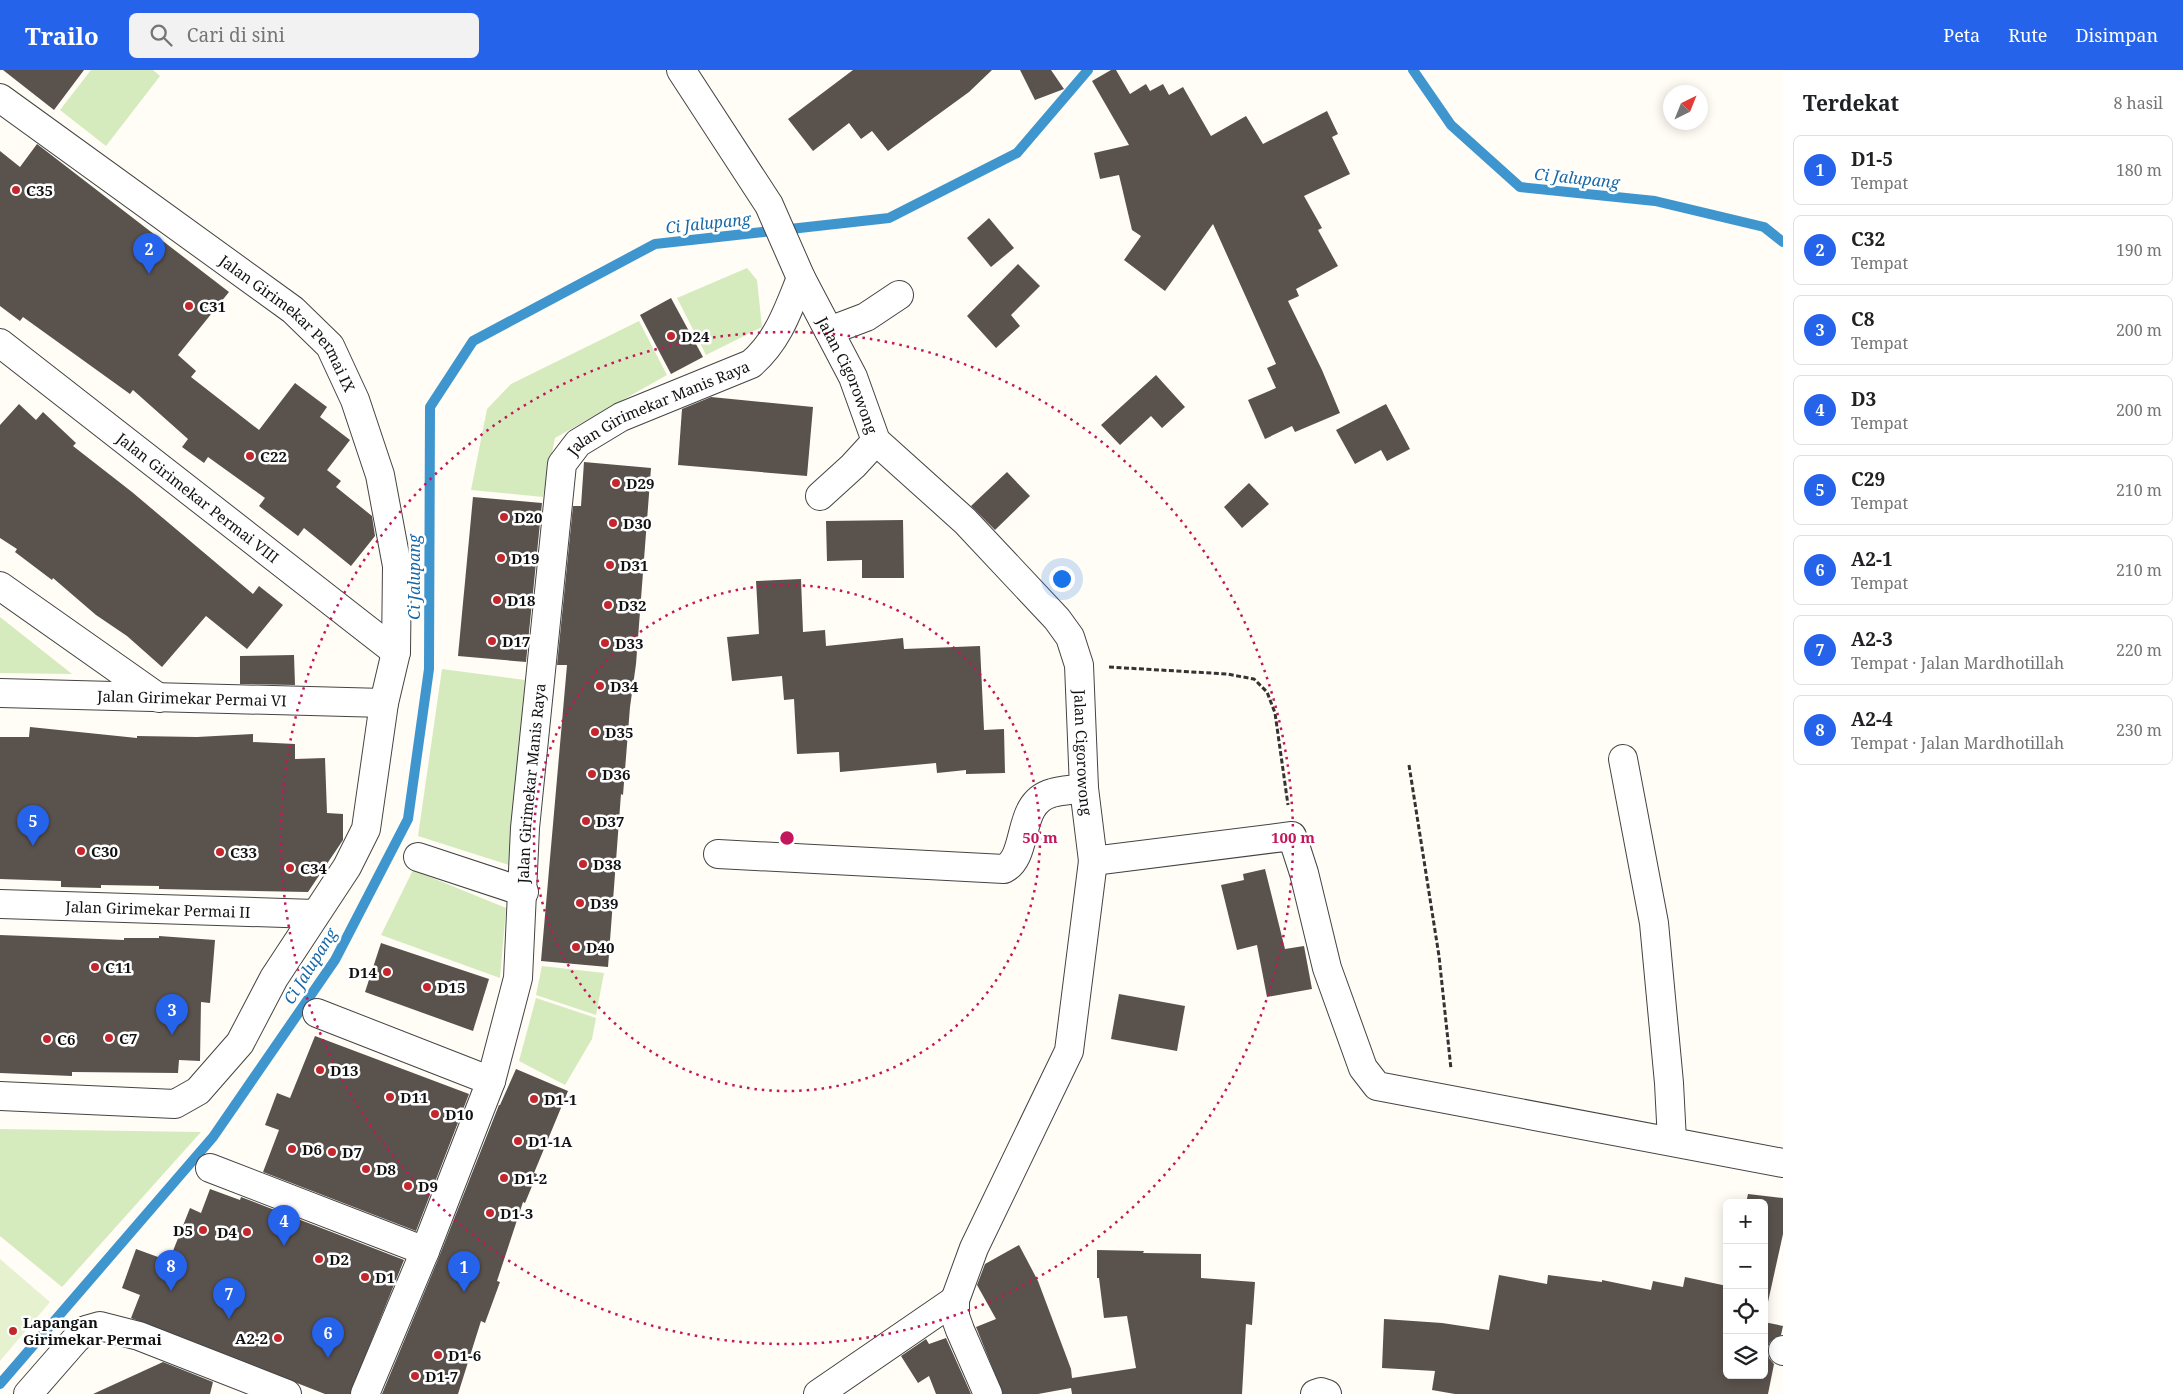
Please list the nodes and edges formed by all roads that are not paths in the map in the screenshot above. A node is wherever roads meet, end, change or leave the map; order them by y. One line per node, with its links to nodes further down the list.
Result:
1 (680, 70): 3 (street, Jalan Cigorowong)
2 (1, 101): 10 (street, Jalan Girimekar Permai IX)
3 (801, 276): 5 (street, Jalan Cigorowong); 19 (street, Jalan Girimekar Manis Raya)
4 (899, 295): 5 (street)
5 (829, 331): 7 (street, Jalan Cigorowong)
6 (0, 343): 10 (street, Jalan Girimekar Permai VIII)
7 (876, 441): 8 (street); 15 (street, Jalan Cigorowong)
8 (820, 496)
9 (0, 586): 12 (street)
10 (396, 652): 13 (street, Jalan Girimekar Permai IX)
11 (0, 693): 12 (street, Jalan Girimekar Permai VI)
12 (160, 698): 13 (street, Jalan Girimekar Permai VI)
13 (384, 702): 21 (street, Jalan Girimekar Permai IX)
14 (1623, 759): 25 (street)
15 (1084, 788): 16 (street); 18 (street, Jalan Cigorowong)
16 (718, 854)
17 (418, 856): 19 (street)
18 (1093, 861): 25 (street); 29 (street, Jalan Cigorowong)
19 (524, 892): 23 (street, Jalan Girimekar Manis Raya)
20 (0, 904): 21 (street, Jalan Girimekar Permai II)
21 (315, 914): 24 (street, Jalan Girimekar Permai IX)
22 (317, 1013): 23 (street)
23 (491, 1081): 28 (street, Jalan Girimekar Manis Raya)
24 (0, 1096)
25 (1672, 1141): 26 (street)
26 (1783, 1163)
27 (210, 1168): 28 (street)
28 (425, 1252): 32 (street, Jalan Girimekar Manis Raya)
29 (955, 1300): 33 (street); 34 (street)
30 (28, 1394): 31 (street)
31 (287, 1394)
32 (364, 1394)
33 (818, 1394)
34 (988, 1394)
35 (1315, 1394): 36 (street)
36 (1327, 1394)

